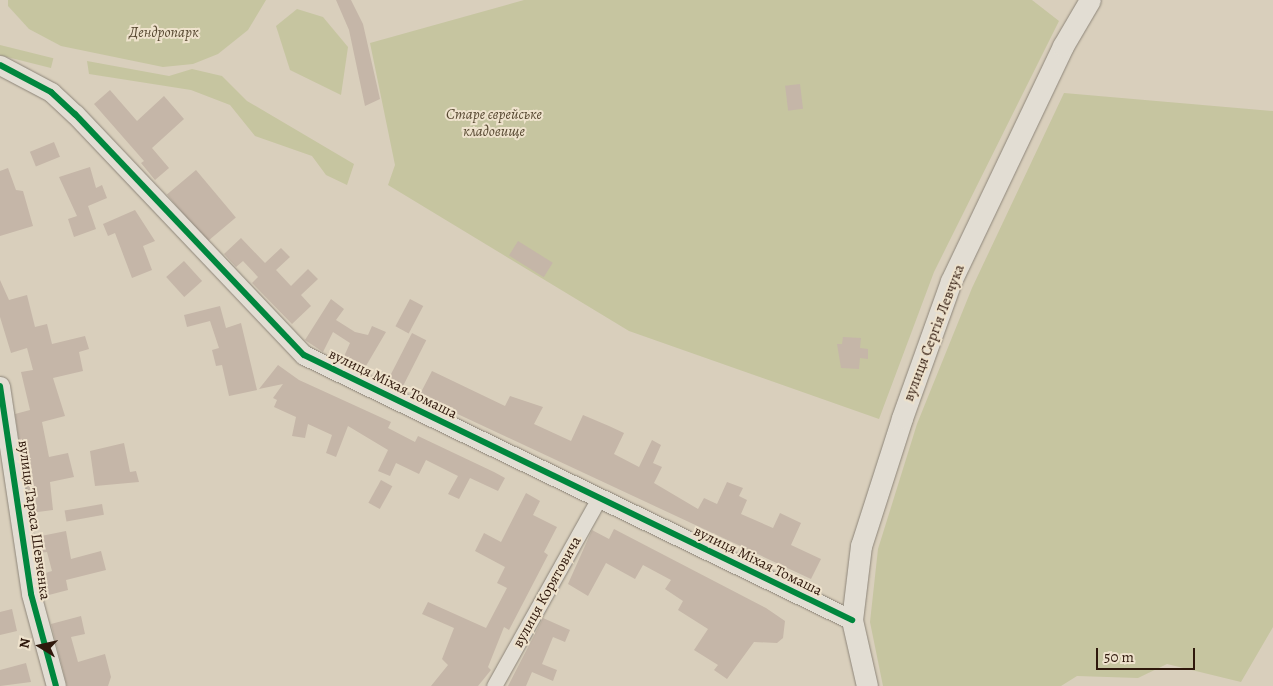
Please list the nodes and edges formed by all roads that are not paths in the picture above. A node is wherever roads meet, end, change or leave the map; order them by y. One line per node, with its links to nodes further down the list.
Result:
1 (1090, 0): 5 (main road, вулиця Сергія Левчука)
2 (0, 65): 4 (street, вулиця Міхая Томаша)
3 (0, 386): 6 (street, вулиця Тараса Шевченка)
4 (599, 498): 5 (street, вулиця Міхая Томаша); 7 (street, вулиця Корятовича)
5 (852, 620): 8 (main road, вулиця Сергія Левчука)
6 (56, 686)
7 (494, 686)
8 (867, 686)

